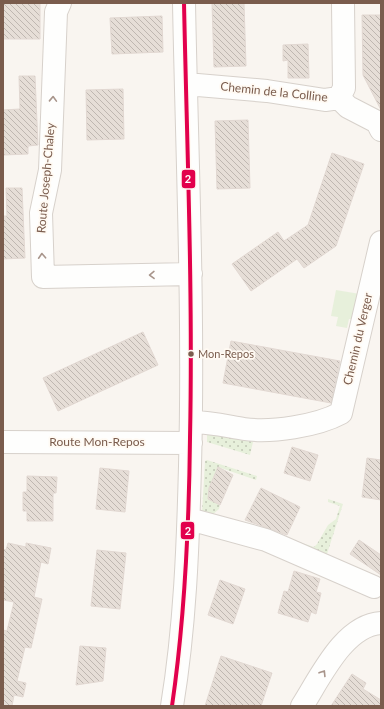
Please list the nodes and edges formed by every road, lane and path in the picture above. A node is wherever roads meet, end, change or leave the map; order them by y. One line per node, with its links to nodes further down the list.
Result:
1 (60, 3): 8 (street, Route Joseph-Chaley, one-way to 1)
2 (184, 3): 4 (street)
3 (343, 3): 5 (street, Chemin de la Colline)
4 (186, 84): 5 (street, Chemin de la Colline); 8 (street)
5 (338, 98): 6 (street)
6 (381, 130)
7 (381, 242): 9 (street, Chemin du Verger)
8 (191, 274): 9 (street)
9 (191, 432): 10 (street, Route Mon-Repos); 11 (street)
10 (5, 447)
11 (189, 519): 12 (street); 14 (street)
12 (374, 587)
13 (381, 623): 15 (street, one-way to 13)
14 (172, 706)
15 (302, 706)

